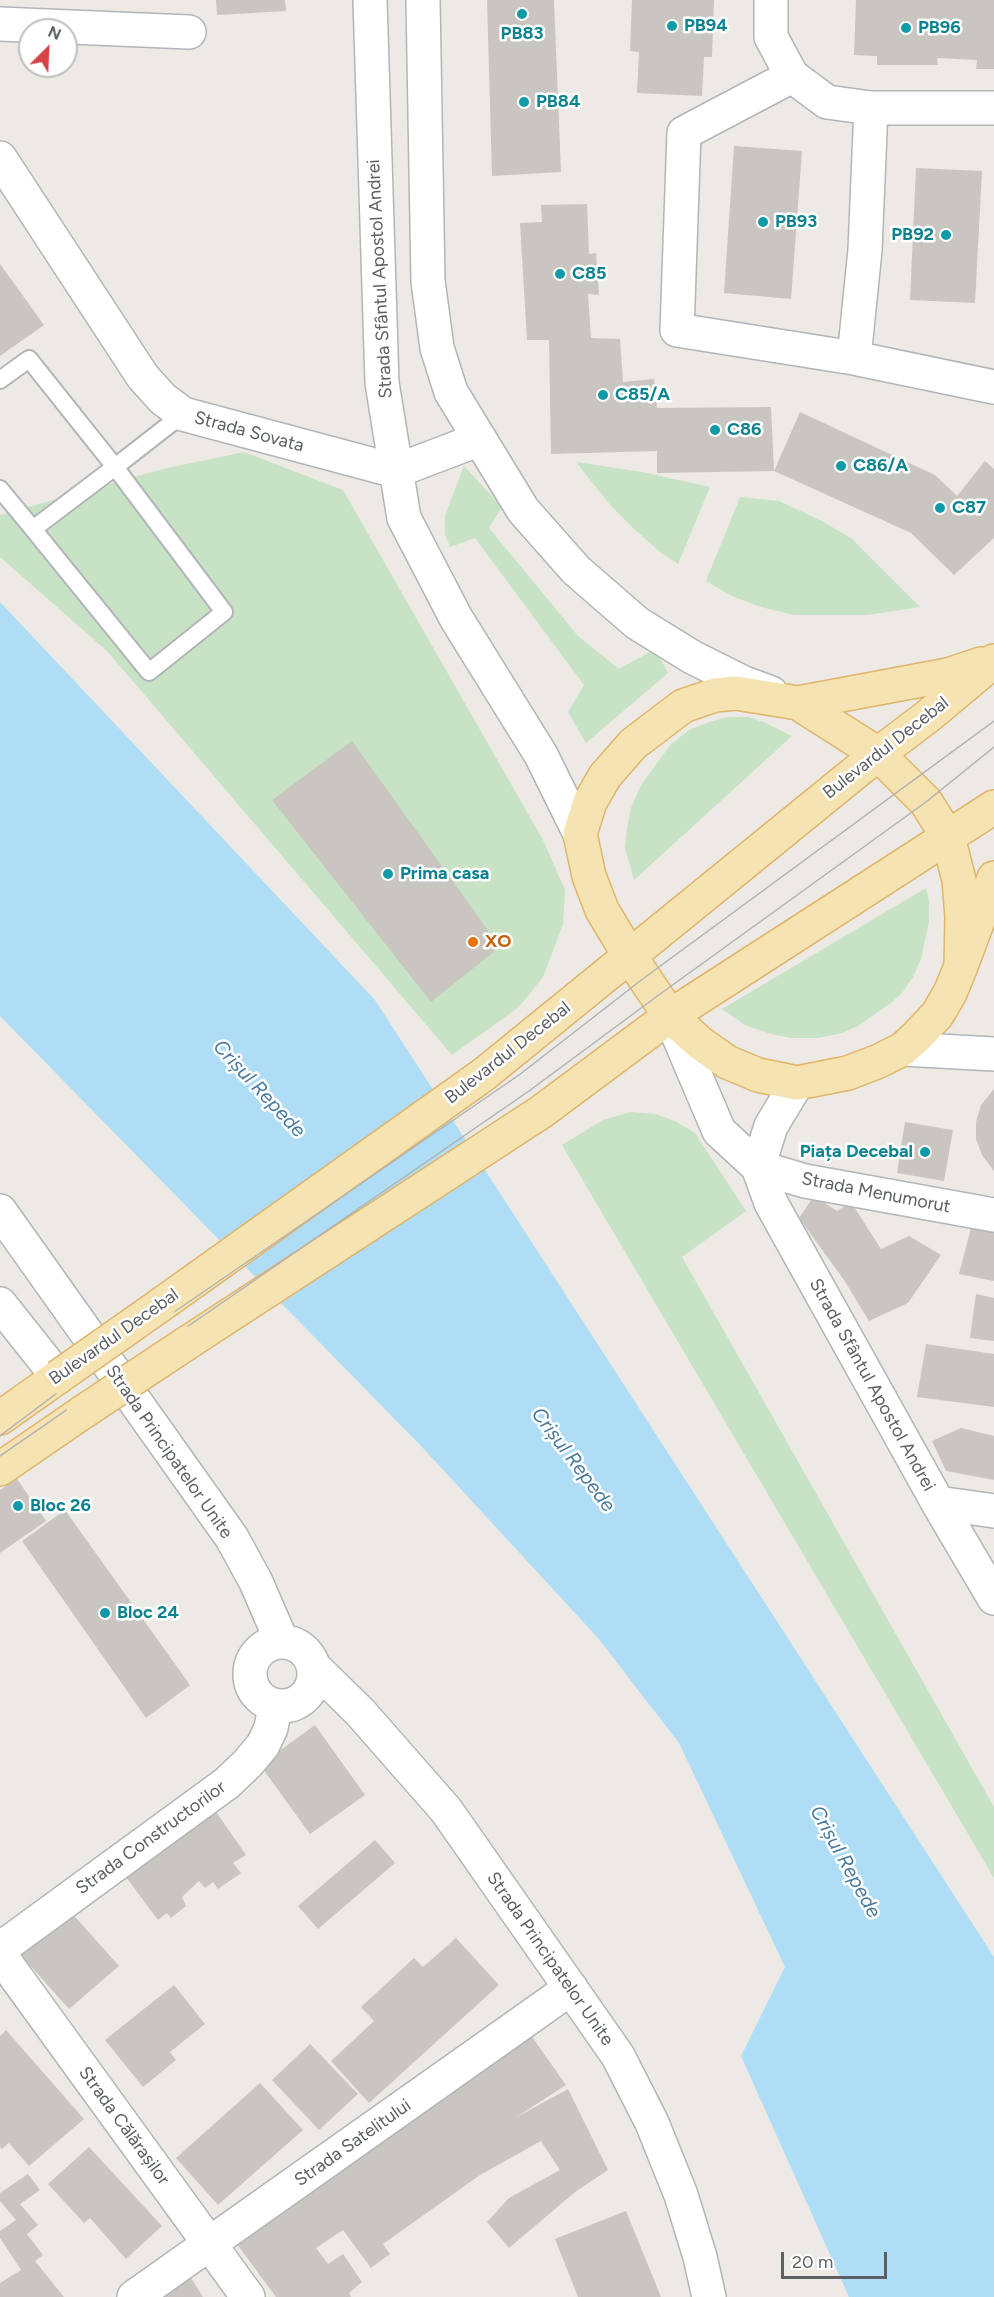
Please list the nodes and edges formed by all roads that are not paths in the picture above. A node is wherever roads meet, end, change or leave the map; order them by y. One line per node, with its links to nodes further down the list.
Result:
1 (370, 0): 16 (street, Strada Sfântul Apostol Andrei)
2 (423, 0): 14 (street)
3 (771, 0): 6 (street)
4 (0, 24): 5 (street)
5 (189, 32)
6 (792, 76): 7 (street); 10 (street)
7 (872, 108): 8 (street); 10 (street)
8 (994, 108)
9 (0, 158): 13 (street, Strada Sovata)
10 (854, 358): 12 (street)
11 (0, 380): 15 (lane)
12 (994, 387)
13 (183, 414): 15 (lane); 16 (street, Strada Sovata)
14 (480, 439): 16 (street); 20 (street)
15 (115, 467): 18 (lane); 18 (lane)
16 (396, 471): 23 (street, Strada Sfântul Apostol Andrei)
17 (0, 489): 18 (lane)
18 (33, 529)
19 (994, 660): 20 (main road); 21 (main road, Bulevardul Decebal)
20 (798, 704): 21 (main road); 23 (main road)
21 (878, 754): 24 (main road); 26 (main road, Bulevardul Decebal)
22 (994, 807): 24 (main road)
23 (580, 834): 26 (main road)
24 (948, 837): 27 (main road); 28 (main road)
25 (994, 878): 27 (main road)
26 (629, 955): 28 (main road); 36 (main road, Bulevardul Decebal, bridge)
27 (961, 966): 29 (main road)
28 (670, 1016): 31 (main road); 32 (street, Strada Sfântul Apostol Andrei); 38 (main road, bridge)
29 (903, 1049): 30 (street); 31 (main road)
30 (994, 1054)
31 (798, 1083): 32 (street)
32 (758, 1167): 34 (street, Strada Menumorut); 39 (street, Strada Sfântul Apostol Andrei)
33 (0, 1211): 42 (street, Strada Principatelor Unite)
34 (994, 1215)
35 (0, 1304): 36 (street)
36 (58, 1377): 37 (main road, Bulevardul Decebal)
37 (0, 1418)
38 (0, 1469)
39 (939, 1503): 40 (street); 41 (street, Strada Sfântul Apostol Andrei)
40 (994, 1511)
41 (994, 1598)
42 (282, 1642): 43 (street); 44 (street)
43 (314, 1667): 44 (street); 47 (street, Strada Principatelor Unite)
44 (275, 1707): 45 (street, Strada Constructorilor)
45 (0, 1949)
46 (0, 1956): 48 (street, Strada Călărașilor)
47 (571, 1988): 48 (street, Strada Satelitului); 51 (street, Strada Principatelor Unite)
48 (209, 2245): 49 (street, Strada Satelitului); 50 (street, Strada Călărașilor)
49 (134, 2297)
50 (248, 2297)
51 (709, 2297)

